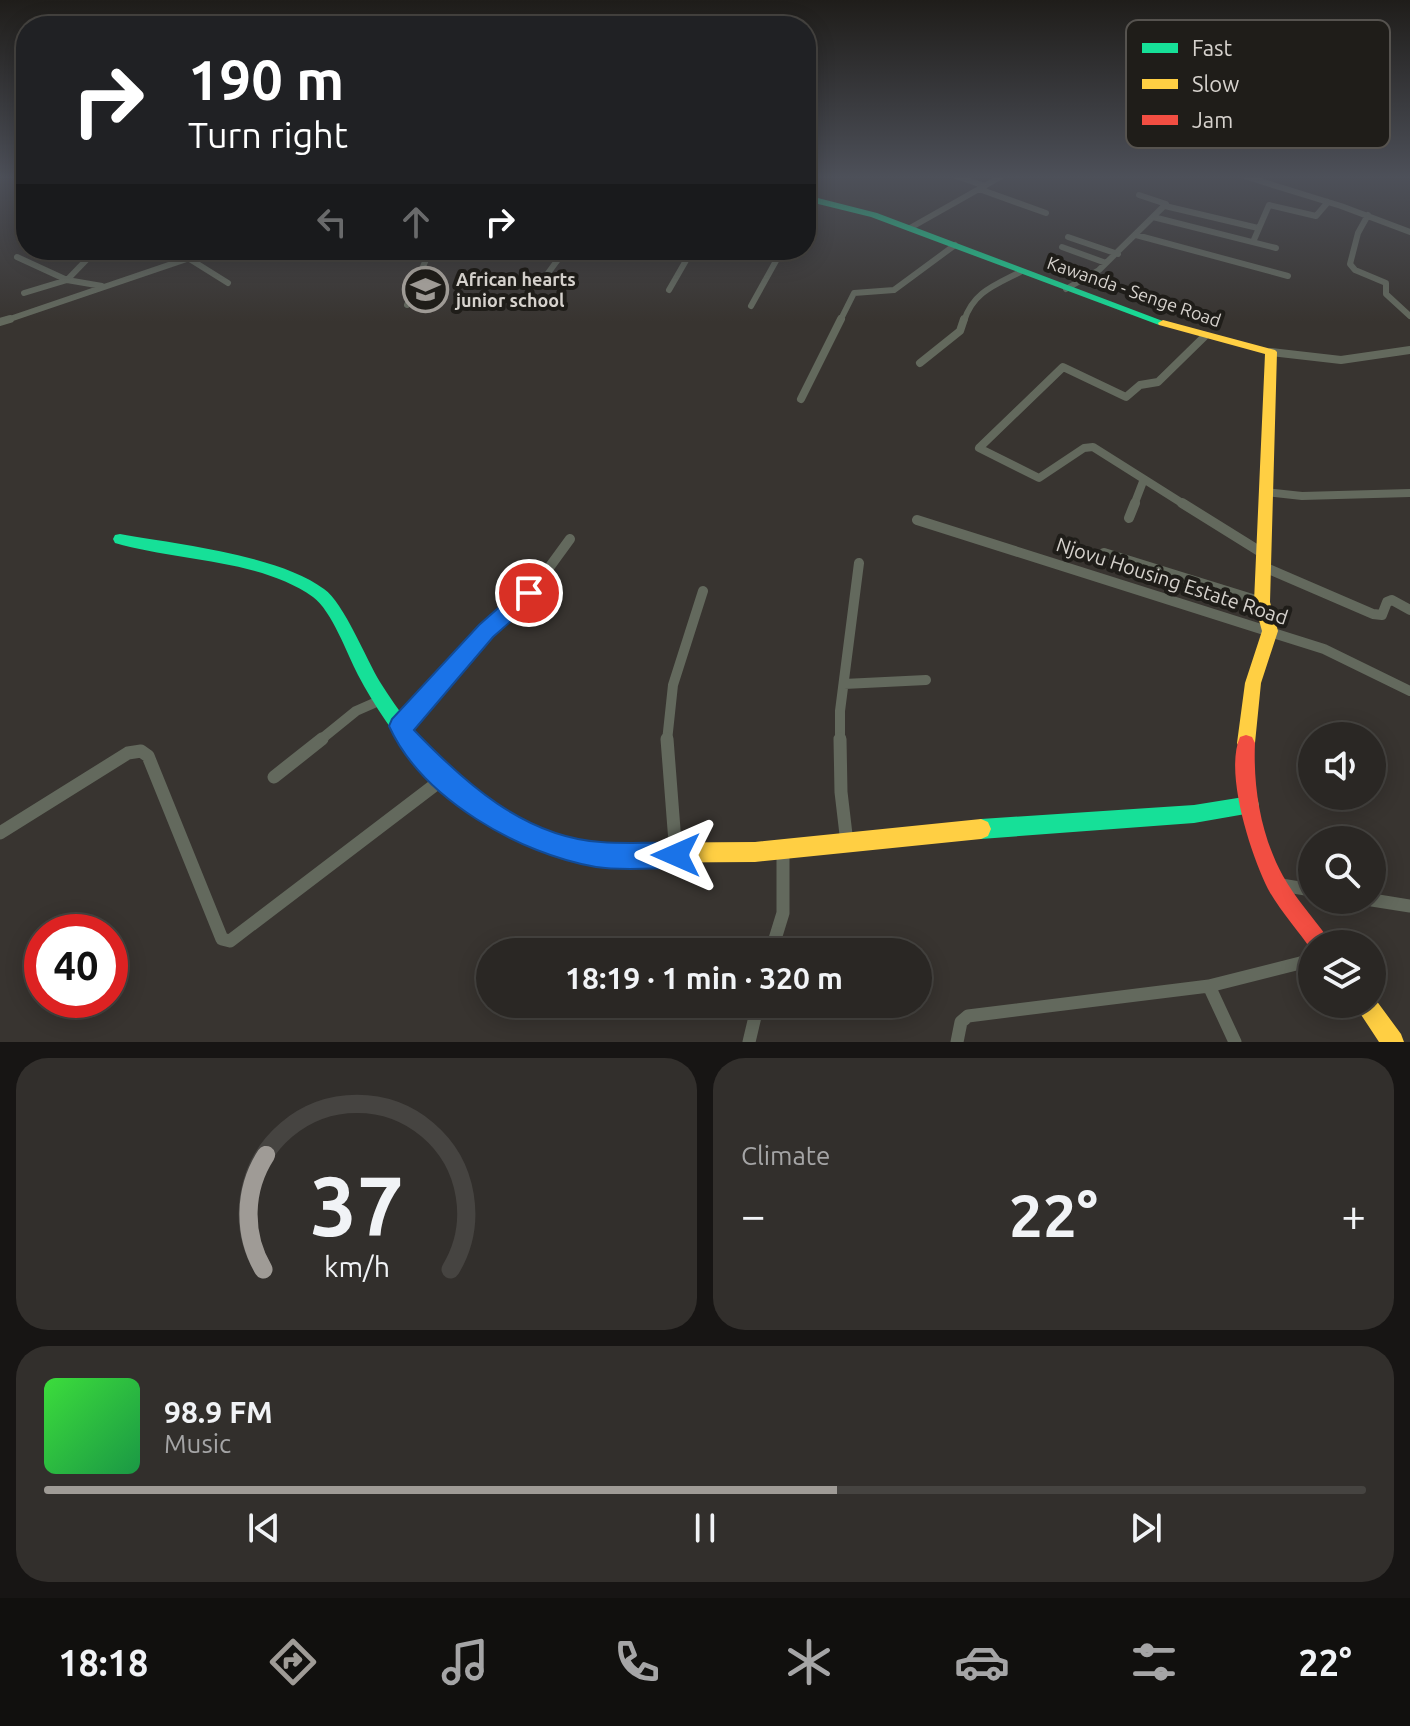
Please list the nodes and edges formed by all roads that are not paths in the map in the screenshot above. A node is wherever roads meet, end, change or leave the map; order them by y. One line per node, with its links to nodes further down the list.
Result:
1 (896, 225): 8 (street, Kawanda - Senge Road)
2 (916, 225): 8 (street)
3 (1146, 225): 10 (street)
4 (1184, 225): 12 (street)
5 (1244, 225): 9 (street)
6 (1260, 225): 9 (street)
7 (1363, 225): 37 (street)
8 (910, 228): 13 (street, Kawanda - Senge Road)
9 (1258, 228): 12 (street)
10 (1136, 235): 16 (street); 27 (street)
11 (1068, 237): 16 (street)
12 (1253, 242): 15 (street)
13 (955, 245): 26 (street, Kawanda - Senge Road); 43 (street)
14 (1062, 247): 25 (street)
15 (1276, 248)
16 (1118, 254): 25 (street)
17 (24, 260): 28 (street)
18 (86, 260): 28 (street)
19 (182, 260): 31 (street)
20 (191, 260): 29 (street)
21 (426, 260): 35 (street)
22 (558, 260): 30 (street)
23 (686, 260): 33 (street)
24 (776, 260): 36 (street)
25 (1106, 263): 32 (street)
26 (1020, 272): 32 (street, Kawanda - Senge Road); 42 (street)
27 (1288, 276)
28 (67, 280): 31 (street); 34 (street)
29 (228, 283)
30 (540, 284)
31 (106, 286): 38 (street)
32 (1066, 289): 39 (street, Kawanda - Senge Road)
33 (669, 290)
34 (24, 293)
35 (407, 305)
36 (751, 306)
37 (1410, 316)
38 (0, 322)
39 (1204, 337): 41 (street, Kawanda - Senge Road); 44 (street)
40 (1410, 350): 41 (street)
41 (1271, 352): 45 (street)
42 (920, 363)
43 (801, 399)
44 (1144, 479): 47 (street); 52 (street)
45 (1266, 492): 46 (street); 52 (street)
46 (1410, 493)
47 (1129, 518)
48 (917, 520): 57 (street, Njovu Housing Estate Road)
49 (120, 539): 61 (street)
50 (570, 539): 62 (street)
51 (1104, 553): 55 (street)
52 (1264, 560): 55 (street); 56 (street)
53 (859, 563): 59 (street)
54 (703, 591): 69 (street)
55 (1262, 602): 57 (street)
56 (1410, 610)
57 (1270, 631): 60 (street, Njovu Housing Estate Road); 65 (street)
58 (926, 680): 59 (street)
59 (844, 684): 67 (street)
60 (1410, 691)
61 (381, 700): 62 (street); 63 (street)
62 (400, 726): 64 (street)
63 (274, 777)
64 (444, 778): 66 (street); 69 (street)
65 (1250, 805): 67 (street); 70 (street)
66 (0, 833)
67 (847, 843): 68 (street)
68 (783, 849): 69 (street); 75 (street)
69 (676, 855)
70 (1277, 884): 71 (street); 74 (street)
71 (1298, 888)
72 (1386, 902): 73 (street)
73 (1410, 906)
74 (1310, 930)
75 (775, 938)
76 (1298, 964): 77 (street)
77 (1209, 986): 81 (street); 82 (street)
78 (755, 1018): 80 (street)
79 (1375, 1018): 83 (street)
80 (749, 1042)
81 (957, 1042)
82 (1235, 1042)
83 (1393, 1042)

